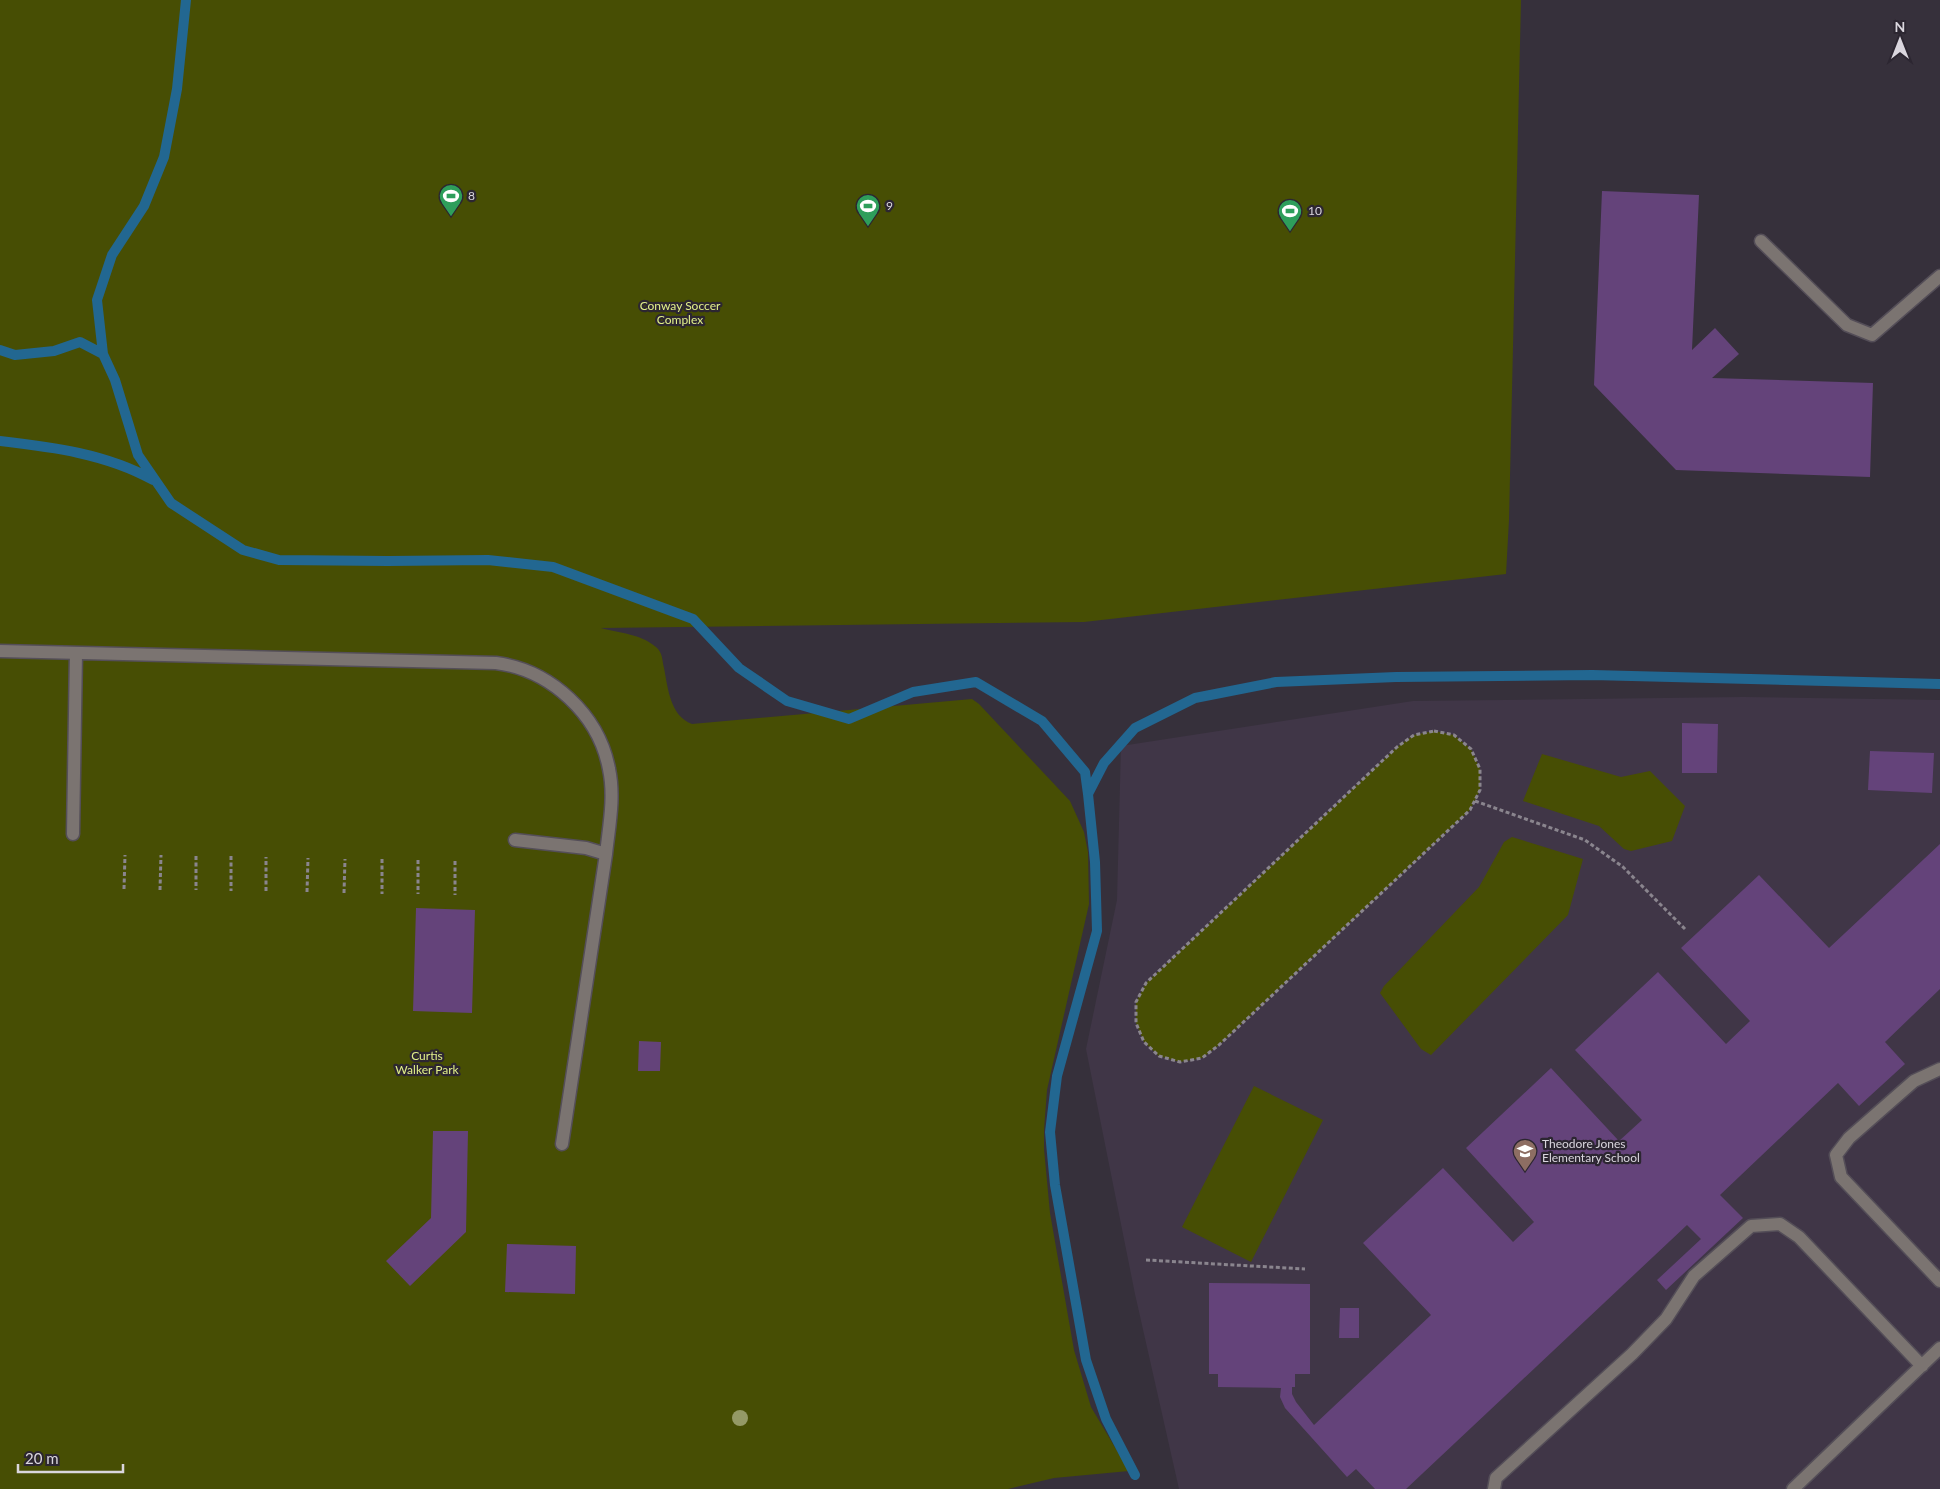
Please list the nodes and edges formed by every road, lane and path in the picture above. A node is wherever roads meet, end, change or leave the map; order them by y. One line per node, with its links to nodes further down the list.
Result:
1 (1761, 241): 2 (street)
2 (1940, 276)
3 (0, 651): 4 (street)
4 (76, 653): 6 (street); 8 (street)
5 (1475, 801): 5 (path); 29 (path)
6 (73, 834)
7 (514, 840): 8 (street)
8 (606, 854): 31 (street)
9 (125, 855): 19 (path)
10 (161, 855): 20 (path)
11 (196, 856): 21 (path)
12 (231, 856): 22 (path)
13 (266, 857): 23 (path)
14 (308, 858): 24 (path)
15 (345, 859): 25 (path)
16 (382, 859): 26 (path)
17 (418, 860): 27 (path)
18 (455, 861): 28 (path)
19 (124, 888)
20 (160, 890)
21 (196, 890)
22 (231, 891)
23 (266, 892)
24 (307, 892)
25 (344, 893)
26 (382, 894)
27 (418, 894)
28 (455, 895)
29 (1686, 930)
30 (1940, 1069): 34 (street)
31 (562, 1144)
32 (1146, 1260): 33 (path)
33 (1305, 1269)
34 (1940, 1281)
35 (1940, 1348): 36 (street)
36 (1922, 1366): 37 (street); 38 (street)
37 (1494, 1489)
38 (1793, 1489)

